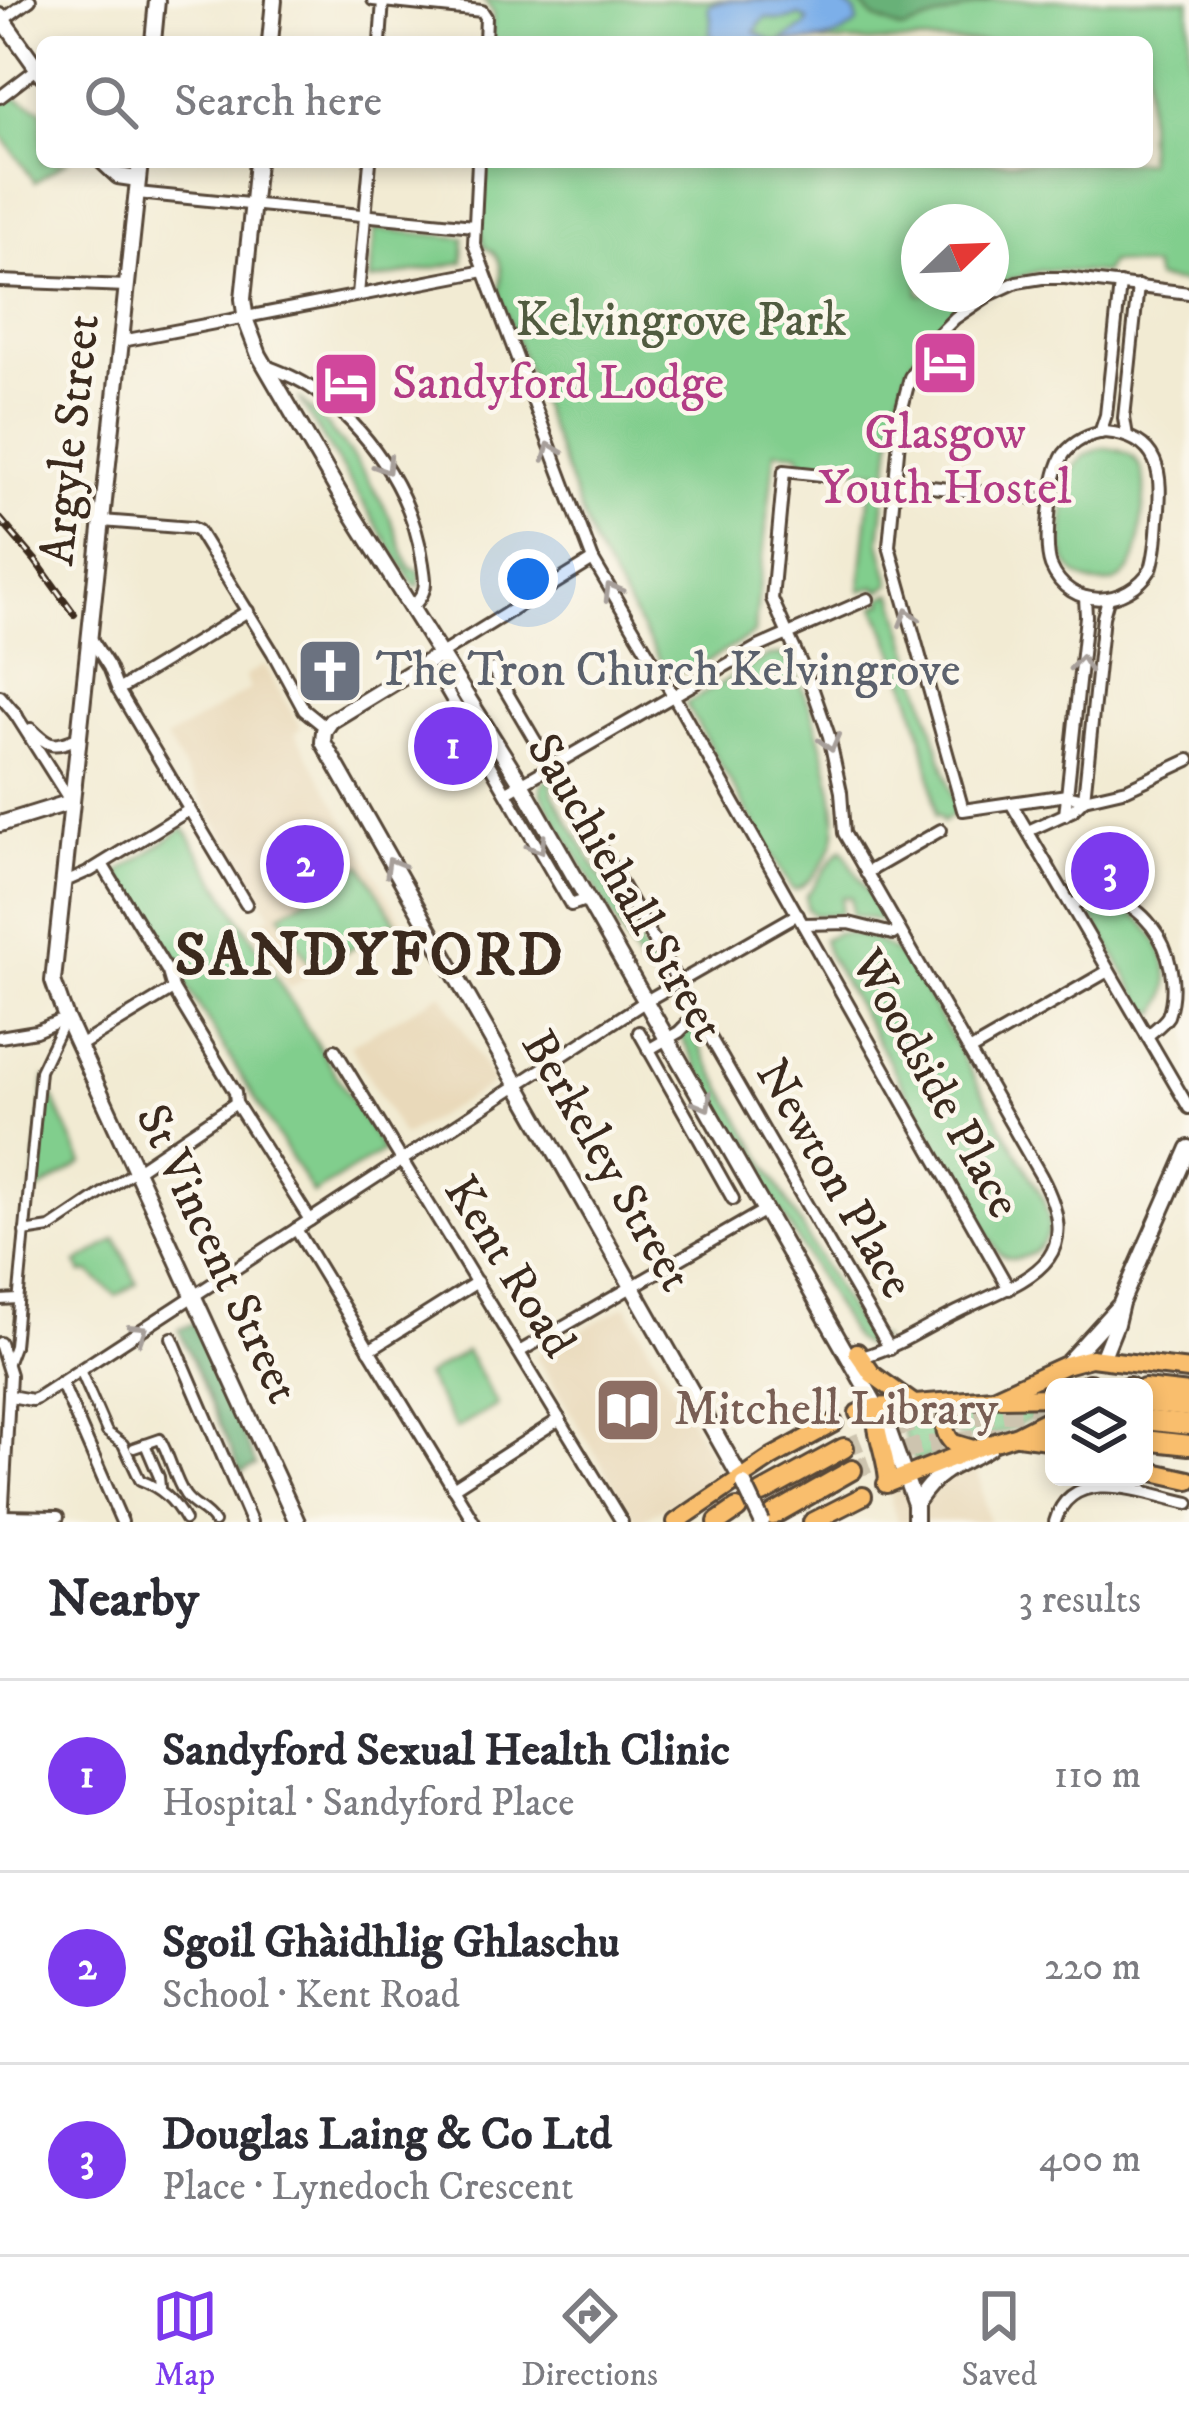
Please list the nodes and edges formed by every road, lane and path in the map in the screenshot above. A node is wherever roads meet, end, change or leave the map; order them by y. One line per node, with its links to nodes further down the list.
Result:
1 (30, 0): 6 (street)
2 (157, 0): 7 (street)
3 (274, 0): 8 (street)
4 (373, 0): 5 (street)
5 (383, 1): 9 (street); 10 (street)
6 (2, 18): 11 (street)
7 (153, 36)
8 (271, 36)
9 (380, 36)
10 (485, 36)
11 (36, 66)
12 (36, 74): 13 (street)
13 (0, 97)
14 (109, 168): 19 (street)
15 (140, 168): 19 (street, Argyle Street)
16 (256, 168): 20 (street, Sauchiehall Street)
17 (369, 168): 21 (street)
18 (478, 168): 22 (street, Woodside Place)
19 (138, 186): 20 (street); 26 (street, Argyle Street)
20 (253, 202): 21 (street); 30 (street, Sauchiehall Street)
21 (365, 215): 22 (street); 29 (street)
22 (474, 226): 23 (street, Woodside Place)
23 (484, 271): 29 (street); 39 (street, Woodside Place, one-way to 23)
24 (0, 281): 26 (street)
25 (1120, 284): 27 (street); 33 (street); 36 (street)
26 (127, 286): 31 (street, Argyle Street)
27 (1138, 286): 28 (street); 34 (street)
28 (1189, 293)
29 (358, 296): 30 (street)
30 (245, 318): 31 (street); 32 (street, Sauchiehall Street)
31 (122, 341): 38 (street, Argyle Street)
32 (266, 366): 43 (street, Sauchiehall Street); 43 (street, one-way to 43)
33 (1100, 433): 34 (street); 37 (street)
34 (1126, 436): 42 (street)
35 (831, 476): 46 (street)
36 (894, 483): 37 (street); 66 (street, one-way to 36)
37 (1052, 500): 40 (street)
38 (102, 521): 44 (street, Berkeley Street); 45 (street, Argyle Street)
39 (593, 560): 47 (street); 52 (street, Woodside Place, one-way to 39)
40 (1085, 597): 42 (street); 55 (street, one-way to 40)
41 (868, 599): 46 (street)
42 (1108, 599): 56 (street)
43 (412, 608): 47 (street, Sauchiehall Street)
44 (248, 611): 51 (street); 57 (street, Berkeley Street)
45 (88, 634): 50 (street, Argyle Street); 51 (street)
46 (788, 634): 52 (street); 74 (street, one-way to 74)
47 (441, 654): 49 (street, Sauchiehall Street); 57 (street)
48 (493, 669): 60 (street)
49 (457, 679): 61 (street, Sauchiehall Street); 62 (street)
50 (94, 680): 51 (street); 58 (street, Argyle Street)
51 (118, 690): 67 (street)
52 (673, 695): 60 (street); 79 (street, Woodside Place)
53 (0, 696): 54 (street)
54 (14, 712): 58 (street); 65 (street)
55 (1076, 715): 56 (street); 63 (street)
56 (1092, 717): 64 (street)
57 (325, 727): 94 (street, Berkeley Street, one-way to 57)
58 (78, 738): 65 (street, Argyle Street)
59 (1189, 760): 64 (street)
60 (551, 766): 61 (street); 82 (street)
61 (521, 783): 62 (street); 76 (street, Sauchiehall Street)
62 (507, 792): 76 (street, one-way to 76)
63 (1067, 795): 64 (street); 66 (street); 68 (street)
64 (1084, 799): 68 (street)
65 (70, 802): 69 (street); 75 (street, Argyle Street)
66 (1011, 803): 71 (street)
67 (189, 810): 72 (street); 77 (street)
68 (1064, 815): 71 (street)
69 (0, 824)
70 (941, 830): 74 (street)
71 (1028, 831): 78 (street)
72 (102, 864): 73 (street); 83 (street)
73 (90, 871): 75 (street)
74 (866, 873): 80 (street)
75 (62, 884): 85 (street, Argyle Street)
76 (588, 899): 84 (street, Sauchiehall Street)
77 (246, 904)
78 (1071, 905): 81 (street); 87 (street)
79 (801, 919): 80 (street); 82 (street); 110 (street, Woodside Place)
80 (899, 931): 93 (street)
81 (1108, 970): 87 (street); 93 (street)
82 (678, 982): 84 (street)
83 (173, 989): 90 (street); 95 (street)
84 (646, 1001): 89 (street, Sauchiehall Street); 94 (street)
85 (66, 1018): 88 (street); 90 (street, St Vincent Street); 106 (street)
86 (639, 1032): 92 (street)
87 (1147, 1036): 96 (street)
88 (0, 1037)
89 (668, 1038): 92 (street); 100 (street, Sauchiehall Street, one-way to 100); 117 (street, Newton Place)
90 (79, 1046): 99 (street, St Vincent Street)
91 (334, 1050): 98 (street, Kent Road)
92 (648, 1050): 101 (street)
93 (969, 1051): 110 (street)
94 (518, 1084): 98 (street); 109 (street, Berkeley Street)
95 (236, 1103): 99 (street); 104 (street)
96 (1189, 1108)
97 (1189, 1148): 114 (street)
98 (401, 1161): 104 (street); 108 (street, Kent Road)
99 (136, 1170): 106 (street); 111 (street, St Vincent Street)
100 (745, 1175): 101 (street); 103 (street, Sauchiehall Street)
101 (726, 1186): 102 (street)
102 (733, 1198)
103 (765, 1210): 107 (street, Sauchiehall Street); 109 (street)
104 (310, 1220): 105 (street)
105 (296, 1228): 111 (street); 118 (street)
106 (24, 1232): 112 (street)
107 (782, 1239): 120 (street); 137 (street, Sauchiehall Street)
108 (477, 1282): 118 (street); 119 (street, Kent Road)
109 (632, 1286): 119 (street); 156 (street, Berkeley Street)
110 (1009, 1289): 117 (street)
111 (193, 1295): 124 (street, one-way to 111); 171 (street, St Vincent Street)
112 (18, 1299): 113 (street); 122 (street)
113 (0, 1300)
114 (1121, 1303): 121 (street); 123 (street)
115 (172, 1338): 170 (street)
116 (0, 1342): 122 (street)
117 (890, 1349): 120 (street)
118 (369, 1350): 157 (street)
119 (519, 1352): 138 (street, Kent Road)
120 (857, 1352): 135 (main road)
121 (1102, 1359): 123 (main road); 125 (main road); 126 (main road)
122 (8, 1364): 130 (street)
123 (1065, 1365): 132 (main road)
124 (80, 1370): 127 (street); 158 (street)
125 (1189, 1370)
126 (1091, 1378)
127 (62, 1382): 130 (street); 168 (street)
128 (1153, 1390): 129 (highway)
129 (1189, 1394)
130 (10, 1396): 159 (street)
131 (1045, 1397): 132 (main road)
132 (993, 1398): 133 (main road)
133 (963, 1401): 135 (main road); 151 (main road)
134 (1153, 1403): 136 (highway)
135 (914, 1404): 137 (main road)
136 (1189, 1407)
137 (867, 1410): 154 (street, Sauchiehall Street); 154 (main road)
138 (560, 1420): 157 (street); 173 (street, Kent Road)
139 (1045, 1421): 143 (main road)
140 (1153, 1421): 142 (highway)
141 (834, 1423): 156 (main road)
142 (1189, 1425)
143 (1017, 1436): 144 (main road); 147 (main road)
144 (1045, 1440)
145 (1153, 1441): 148 (highway)
146 (145, 1444): 149 (street); 158 (street); 169 (street)
147 (994, 1444): 151 (main road); 162 (street)
148 (1184, 1445)
149 (134, 1448)
150 (844, 1448): 156 (highway)
151 (974, 1449): 154 (main road)
152 (853, 1470): 165 (highway)
153 (1153, 1472): 155 (main road)
154 (906, 1476): 162 (street, Sauchiehall Street)
155 (1189, 1480)
156 (749, 1486): 165 (street, Berkeley Street, bridge); 174 (main road)
157 (453, 1488): 172 (street)
158 (160, 1489): 167 (street)
159 (1, 1493): 166 (street)
160 (863, 1496): 176 (main road)
161 (1189, 1503): 178 (street)
162 (915, 1504): 177 (street, Sauchiehall Street)
163 (737, 1509): 175 (highway)
164 (58, 1517): 166 (street)
165 (768, 1518)
166 (2, 1519)
167 (185, 1520)
168 (122, 1522)
169 (214, 1522)
170 (251, 1522)
171 (297, 1522)
172 (474, 1522)
173 (622, 1522)
174 (676, 1522)
175 (718, 1522)
176 (812, 1522)
177 (914, 1522)
178 (1055, 1522)

